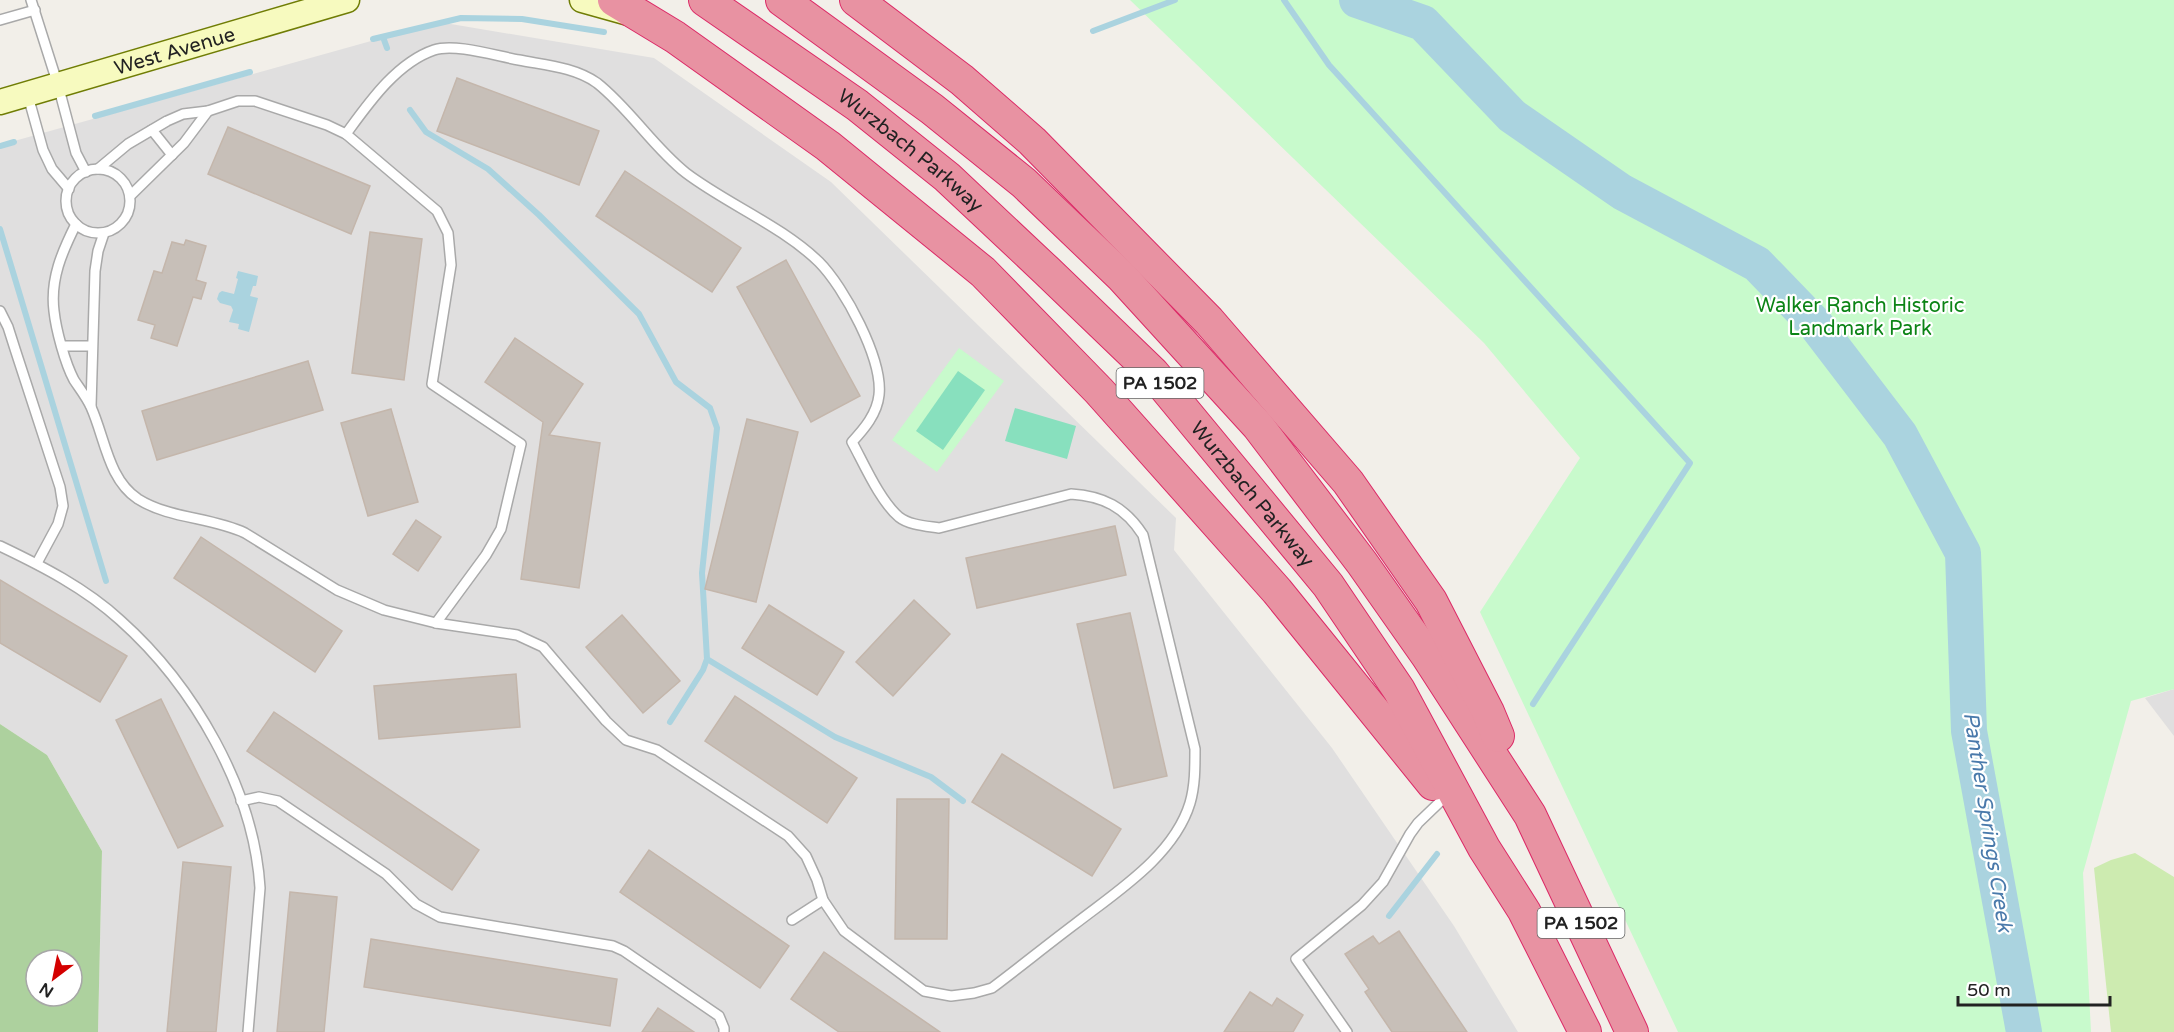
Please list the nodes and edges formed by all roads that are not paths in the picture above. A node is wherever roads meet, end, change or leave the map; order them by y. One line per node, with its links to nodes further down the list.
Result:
1 (32, 0): 10 (lane)
2 (347, 0): 7 (main road, West Avenue)
3 (582, 0): 9 (main road)
4 (614, 0): 9 (highway)
5 (783, 0): 35 (highway, PA 1502)
6 (856, 0): 11 (highway)
7 (320, 4): 13 (main road, West Avenue)
8 (717, 7): 36 (highway, Wurzbach Parkway / PA 1502)
9 (654, 8): 33 (highway)
10 (35, 10): 12 (lane); 13 (lane)
11 (880, 11): 35 (highway)
12 (0, 20)
13 (58, 85): 14 (main road, West Avenue); 21 (lane)
14 (27, 94): 15 (main road, West Avenue); 22 (lane)
15 (0, 102)
16 (208, 111): 17 (lane); 18 (lane); 19 (lane)
17 (152, 130): 19 (lane); 20 (lane)
18 (346, 134): 32 (lane); 37 (lane)
19 (172, 155): 23 (lane)
20 (98, 169): 21 (lane); 23 (lane)
21 (86, 172): 22 (lane)
22 (69, 189): 24 (lane)
23 (130, 196): 25 (lane)
24 (76, 224): 25 (lane); 27 (lane)
25 (104, 233): 28 (lane)
26 (0, 311): 31 (lane)
27 (62, 346): 28 (lane); 29 (lane)
28 (92, 346): 29 (lane)
29 (91, 406): 32 (lane)
30 (0, 546): 31 (lane)
31 (37, 563): 34 (lane)
32 (436, 623): 37 (lane)
33 (1444, 798): 36 (highway); 41 (lane)
34 (241, 801): 39 (lane); 40 (lane)
35 (1530, 815): 43 (highway, PA 1502)
36 (1484, 848): 42 (highway, Wurzbach Parkway / PA 1502)
37 (822, 900): 38 (lane)
38 (792, 920)
39 (248, 1032)
40 (724, 1032)
41 (1347, 1032)
42 (1585, 1032)
43 (1632, 1032)

